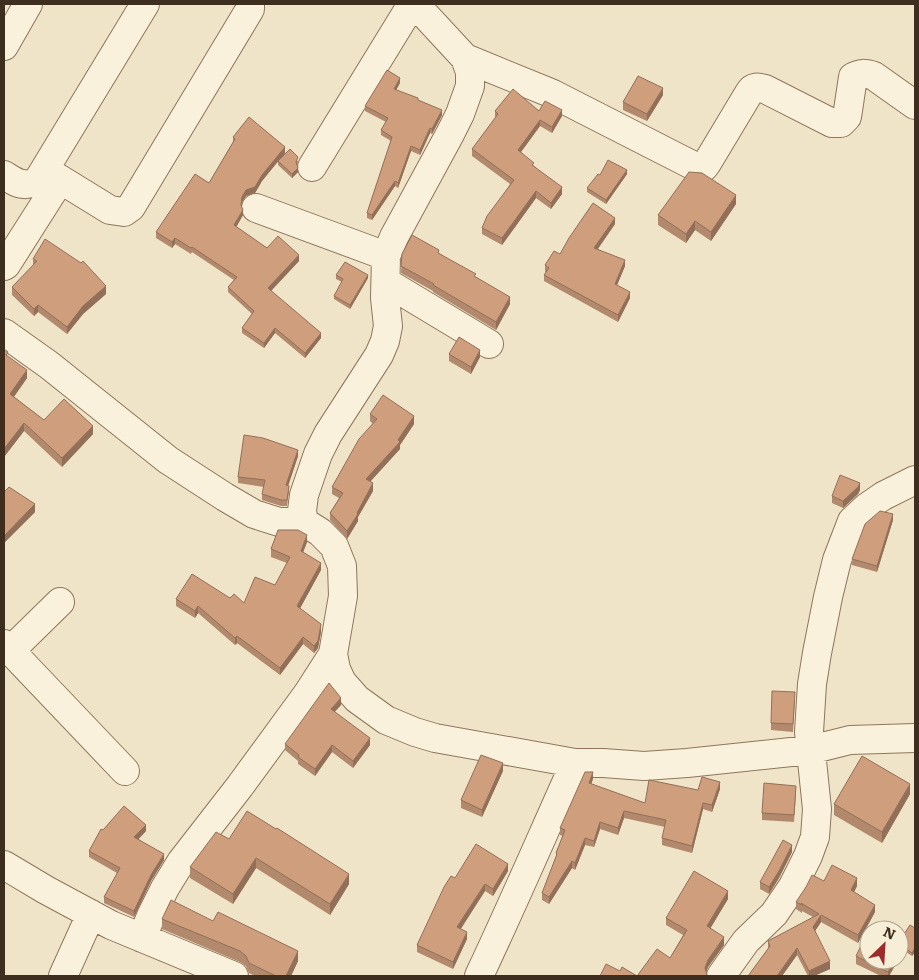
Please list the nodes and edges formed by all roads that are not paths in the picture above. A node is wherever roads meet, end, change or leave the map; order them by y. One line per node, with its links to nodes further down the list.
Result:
1 (28, 4): 5 (street)
2 (145, 4): 10 (street)
3 (250, 4): 10 (street)
4 (413, 4): 6 (street); 8 (street)
5 (4, 46)
6 (465, 58): 7 (street); 13 (street)
7 (915, 105)
8 (312, 167)
9 (4, 175): 10 (street)
10 (53, 175): 12 (street)
11 (256, 208): 13 (street)
12 (4, 266)
13 (386, 269): 15 (street); 17 (street)
14 (4, 333): 17 (street)
15 (489, 344)
16 (915, 480): 22 (street)
17 (304, 522): 20 (street)
18 (60, 602): 19 (street)
19 (7, 648): 24 (street)
20 (333, 654): 23 (street); 27 (street)
21 (915, 738): 22 (street)
22 (810, 750): 23 (street); 31 (street)
23 (576, 763): 30 (street)
24 (125, 771)
25 (4, 865): 26 (street)
26 (91, 914): 27 (street); 28 (street)
27 (142, 938): 29 (street)
28 (63, 976)
29 (234, 976)
30 (479, 976)
31 (721, 976)

